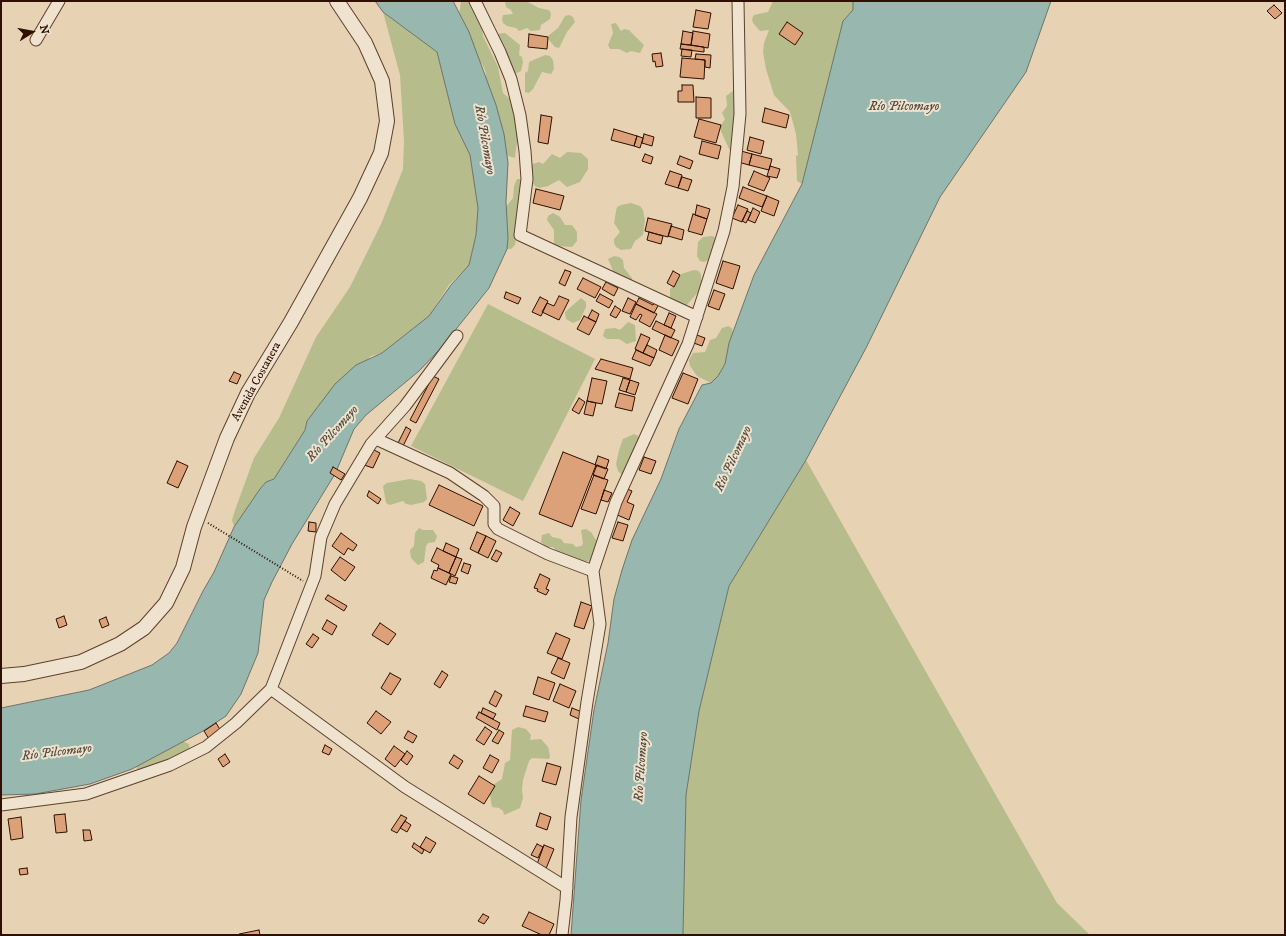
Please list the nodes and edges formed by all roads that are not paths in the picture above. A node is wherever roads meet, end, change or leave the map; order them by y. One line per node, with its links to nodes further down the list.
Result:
1 (59, 1): 5 (street)
2 (337, 1): 10 (street, Avenida Costanera)
3 (475, 1): 6 (street)
4 (738, 1): 6 (street)
5 (36, 40)
6 (697, 317): 9 (street)
7 (457, 336): 8 (street)
8 (376, 439): 9 (street); 11 (street)
9 (593, 571): 13 (street)
10 (1, 676)
11 (271, 689): 12 (street); 13 (street)
12 (1, 805)
13 (567, 888): 14 (street)
14 (562, 935)

